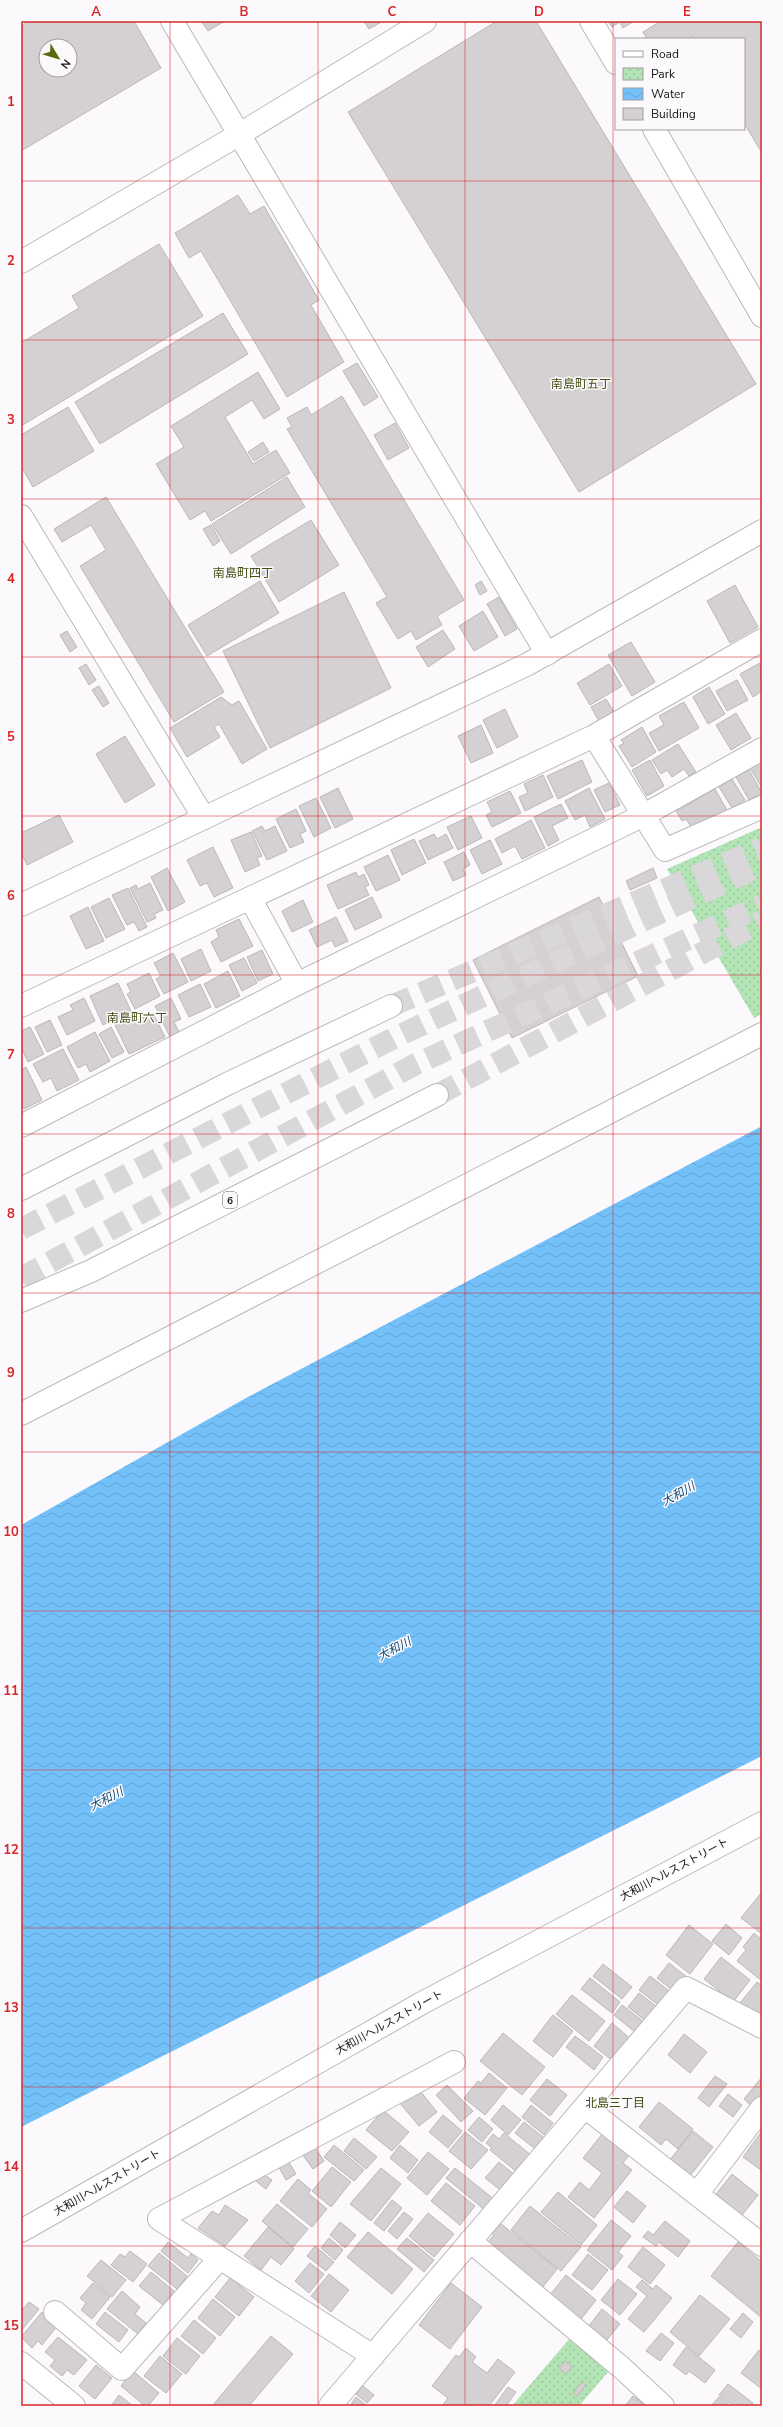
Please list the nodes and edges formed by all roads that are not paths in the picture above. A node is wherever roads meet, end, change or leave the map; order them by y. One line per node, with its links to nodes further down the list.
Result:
1 (172, 21): 6 (main road)
2 (426, 21): 6 (main road)
3 (591, 21): 4 (main road)
4 (615, 62)
5 (655, 130): 8 (main road)
6 (240, 134): 7 (main road); 12 (main road)
7 (21, 262)
8 (762, 316)
9 (21, 516): 17 (main road)
10 (762, 531): 12 (main road)
11 (762, 640): 13 (main road)
12 (547, 654): 17 (main road)
13 (594, 736): 16 (main road); 18 (main road)
14 (762, 749): 16 (main road)
15 (762, 807): 16 (main road)
16 (644, 815): 20 (main road)
17 (204, 818): 19 (main road)
18 (250, 898): 20 (main road); 21 (main road)
19 (21, 905)
20 (297, 984): 25 (main road)
21 (21, 1006)
22 (391, 1006): 26 (main road)
23 (762, 1034): 28 (main road)
24 (437, 1095): 27 (main road, 6)
25 (21, 1126)
26 (21, 1188)
27 (21, 1301)
28 (21, 1414)
29 (762, 1823): 35 (main road, 大和川ヘルスストリート)
30 (761, 2025): 32 (main road)
31 (454, 2062): 38 (main road)
32 (585, 2107): 34 (main road); 36 (main road)
33 (762, 2108): 34 (main road)
34 (697, 2194): 37 (main road)
35 (21, 2231)
36 (470, 2242): 40 (main road); 44 (main road)
37 (762, 2245)
38 (220, 2258): 39 (main road); 40 (main road)
39 (55, 2312)
40 (373, 2356): 43 (main road)
41 (21, 2363): 42 (main road)
42 (74, 2406)
43 (330, 2406)
44 (663, 2406)

